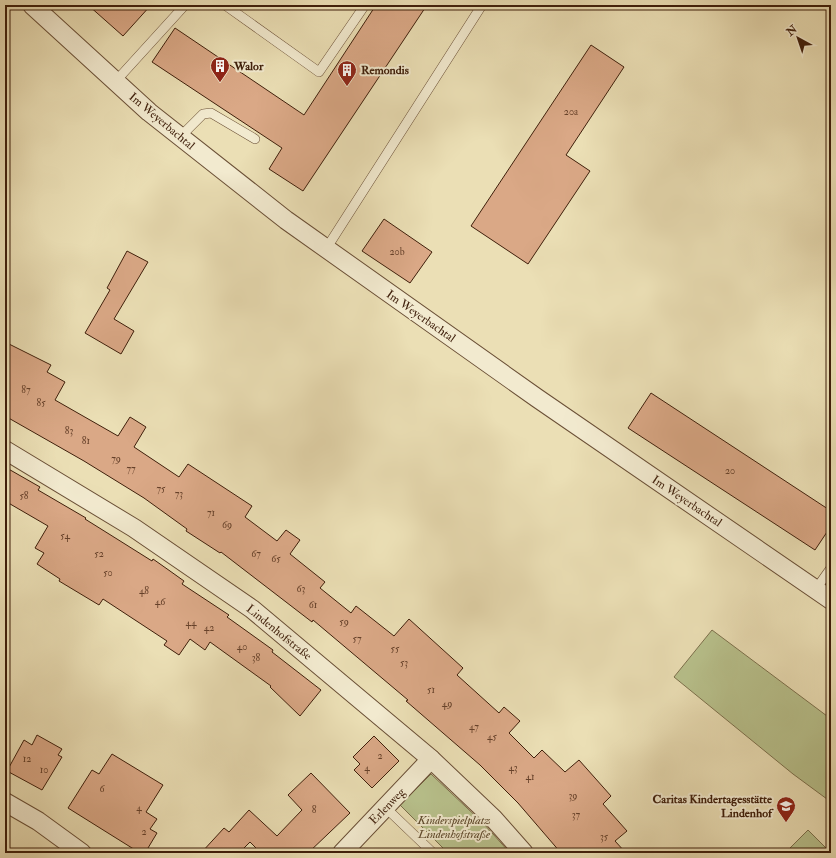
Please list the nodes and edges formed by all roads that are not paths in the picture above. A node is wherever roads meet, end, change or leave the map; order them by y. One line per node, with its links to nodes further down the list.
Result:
1 (32, 5): 6 (street, Im Weyerbachtal)
2 (185, 5): 6 (lane)
3 (225, 5): 4 (lane)
4 (365, 5)
5 (482, 5): 9 (lane)
6 (115, 82): 7 (street, Im Weyerbachtal)
7 (180, 137): 8 (lane); 9 (street, Im Weyerbachtal)
8 (255, 139)
9 (326, 249): 12 (street, Im Weyerbachtal)
10 (5, 450): 14 (street, Lindenhofstraße)
11 (831, 568): 12 (lane)
12 (816, 589): 13 (street, Im Weyerbachtal)
13 (831, 600)
14 (431, 759): 16 (street, Erlenweg); 20 (street, Lindenhofstraße)
15 (5, 802): 17 (street)
16 (386, 808): 18 (street, Erlenweg); 19 (lane)
17 (82, 853)
18 (342, 853)
19 (433, 853)
20 (524, 853)

